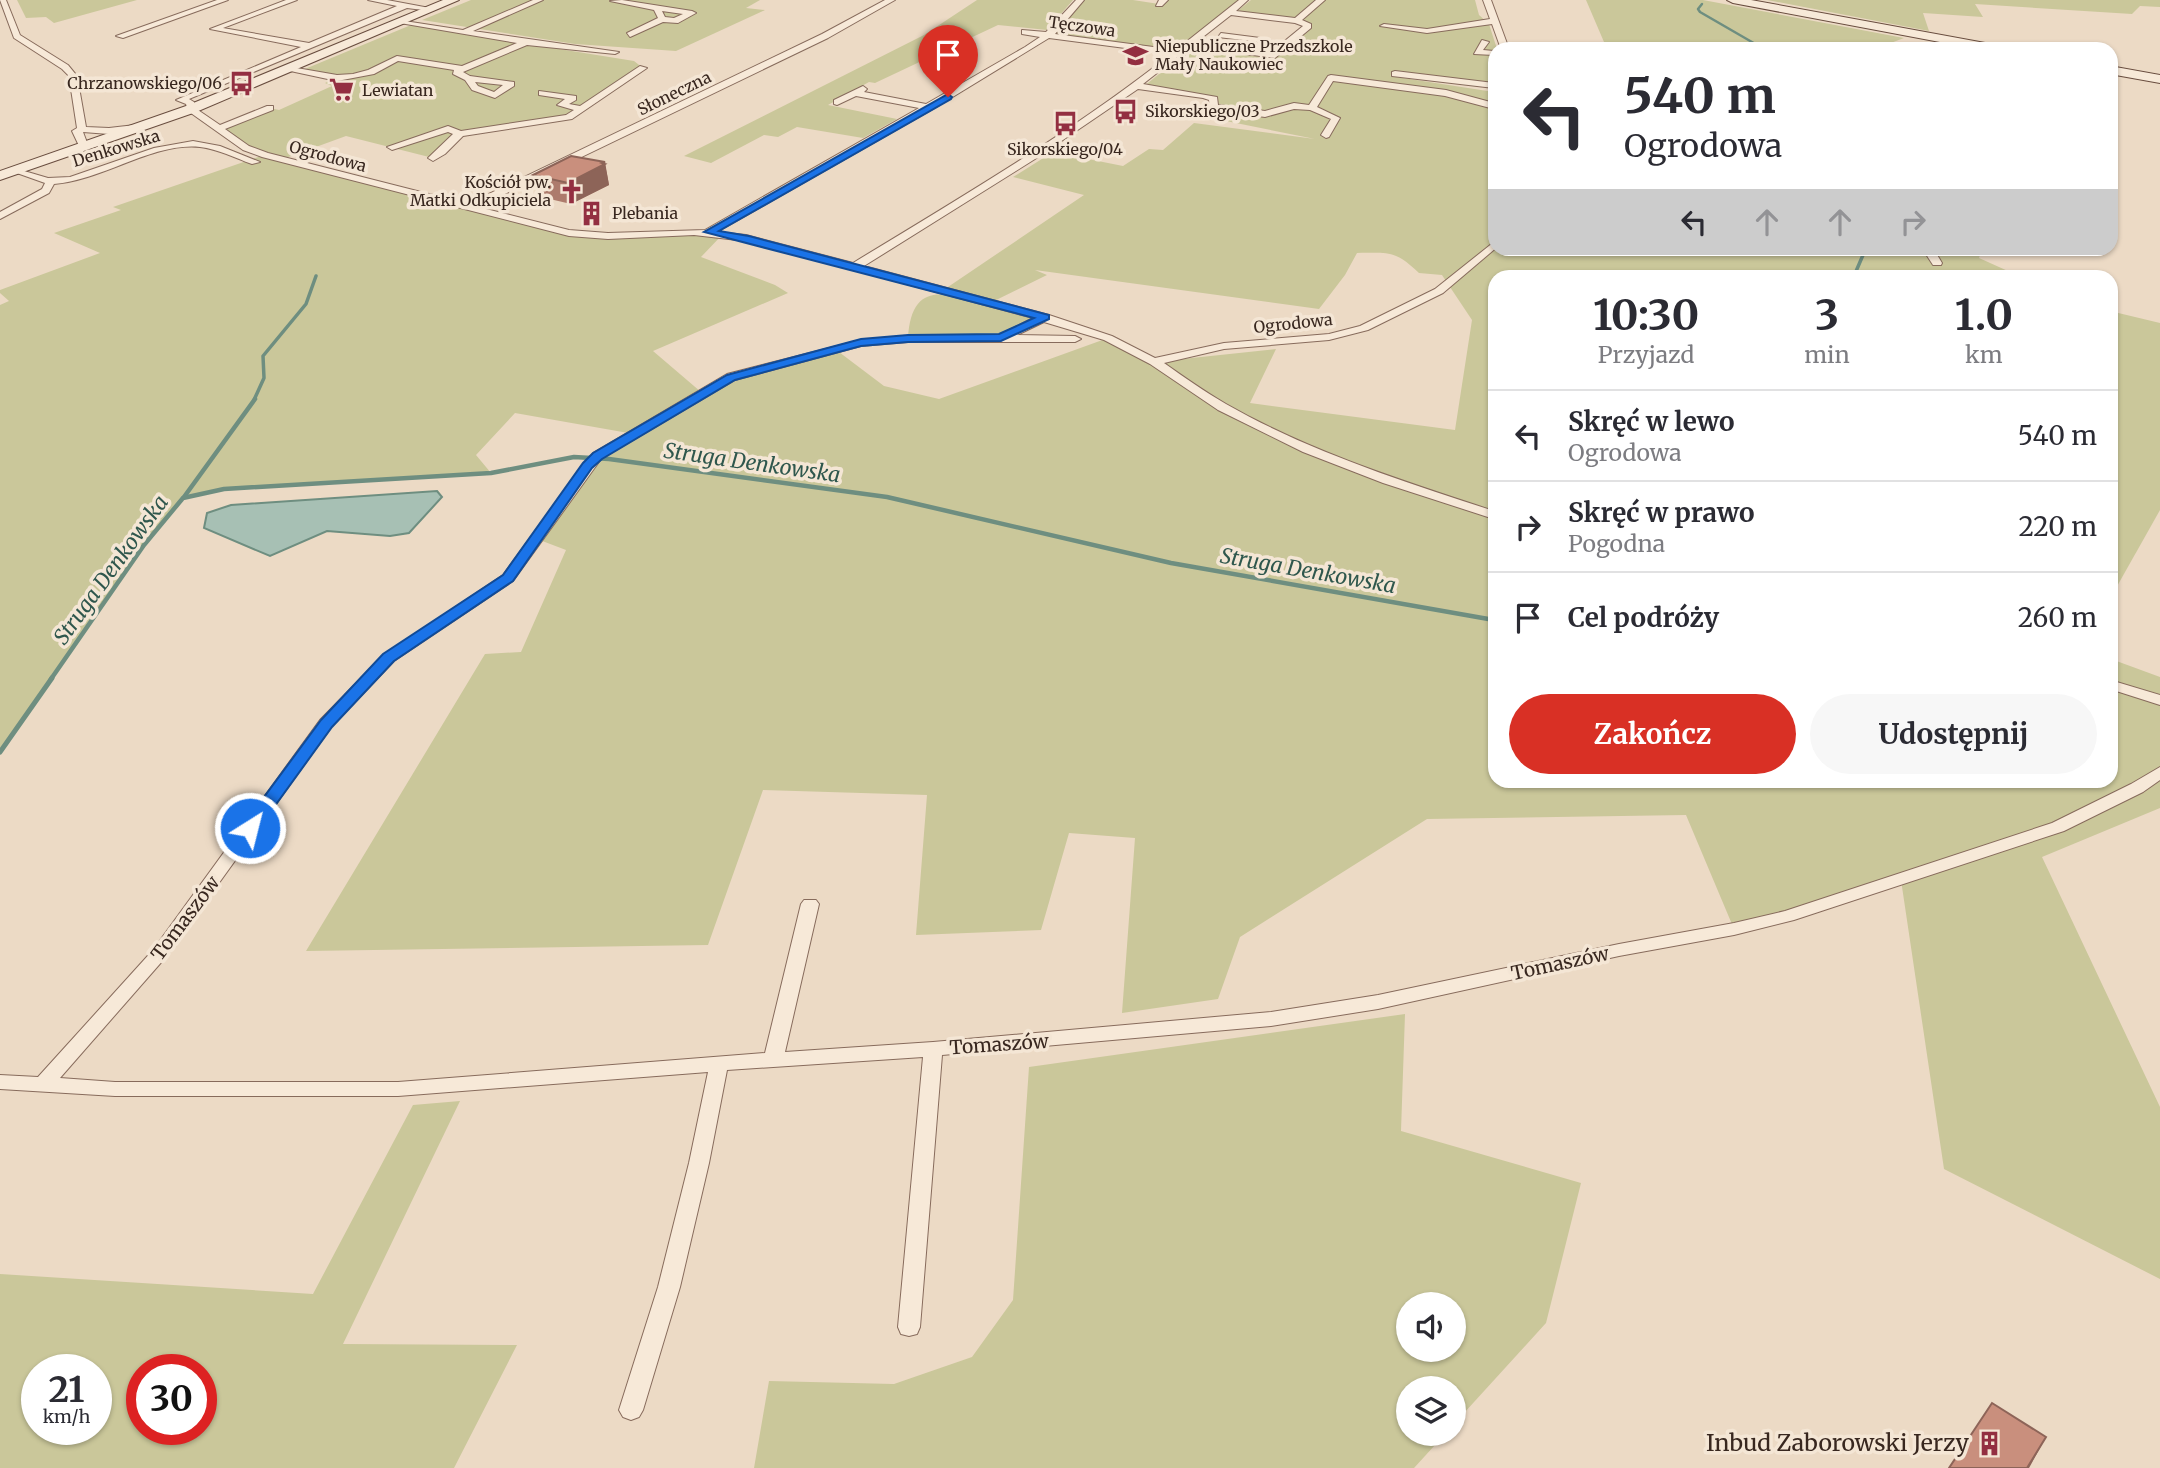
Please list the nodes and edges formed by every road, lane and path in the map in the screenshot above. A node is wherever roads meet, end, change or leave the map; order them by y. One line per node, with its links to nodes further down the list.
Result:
1 (2, 0): 62 (street, Denkowska)
2 (223, 0): 29 (street)
3 (293, 0): 37 (street)
4 (372, 0): 14 (street)
5 (453, 0): 16 (street)
6 (539, 0): 24 (street)
7 (617, 0): 15 (street)
8 (891, 0): 74 (street, Słoneczna)
9 (1080, 0): 27 (street)
10 (1244, 0): 17 (street)
11 (1321, 0): 19 (street)
12 (1487, 0): 20 (street)
13 (1732, 0): 35 (street)
14 (407, 5): 16 (street); 37 (street)
15 (657, 8): 18 (street); 18 (street)
16 (431, 9): 21 (street)
17 (1228, 12): 19 (street); 32 (street)
18 (662, 19): 26 (street)
19 (1297, 21): 36 (street)
20 (1495, 21): 22 (street); 34 (street)
21 (398, 22): 24 (street); 38 (street)
22 (1384, 26)
23 (1229, 27): 28 (street)
24 (464, 32): 31 (street)
25 (1025, 32): 27 (street, Tęczowa)
26 (630, 35)
27 (1048, 35): 40 (street, Tęczowa); 57 (street)
28 (1221, 35): 30 (street); 36 (street)
29 (120, 36)
30 (1268, 41)
31 (525, 42): 39 (street); 44 (street)
32 (1191, 42): 36 (street); 40 (street)
33 (1485, 42): 41 (street)
34 (1503, 42)
35 (1958, 42)
36 (1208, 44)
37 (309, 45): 38 (street); 55 (street)
38 (332, 49): 44 (street)
39 (615, 51)
40 (1178, 53): 51 (street)
41 (1488, 53)
42 (643, 68): 60 (street)
43 (1430, 68): 47 (street)
44 (285, 69): 55 (street)
45 (2118, 71): 48 (street)
46 (1395, 74): 47 (street)
47 (1422, 77): 50 (street)
48 (2160, 79)
49 (871, 85): 53 (street)
50 (1488, 85)
51 (1136, 86): 59 (street); 80 (street)
52 (542, 93): 60 (street)
53 (856, 93): 54 (street); 57 (street)
54 (837, 102)
55 (186, 104): 61 (street); 63 (street, Ogrodowa)
56 (1488, 104): 59 (street)
57 (930, 107): 76 (street)
58 (270, 108): 63 (street)
59 (1312, 108): 65 (street)
60 (583, 109): 64 (street)
61 (146, 125): 62 (street, Denkowska); 66 (street)
62 (82, 129): 66 (street, Denkowska); 68 (street, Denkowska)
63 (218, 129): 70 (street, Ogrodowa)
64 (460, 134): 67 (street); 69 (street)
65 (1326, 135)
66 (103, 141): 68 (street)
67 (391, 147)
68 (84, 148): 71 (street)
69 (433, 158)
70 (312, 168): 73 (street, Denkowska); 74 (street, Ogrodowa)
71 (17, 170): 72 (street); 73 (street, Denkowska)
72 (0, 176)
73 (51, 181): 75 (street, Denkowska)
74 (468, 208): 76 (street, Ogrodowa)
75 (0, 216)
76 (709, 232): 80 (street, Ogrodowa)
77 (1488, 251): 84 (street, Ogrodowa)
78 (1932, 256): 79 (street)
79 (1937, 263)
80 (856, 267): 81 (street)
81 (1045, 317): 82 (street, Tomaszów); 84 (street)
82 (1001, 338): 83 (street); 94 (street, Tomaszów)
83 (1075, 340)
84 (1154, 362): 85 (street)
85 (1488, 513)
86 (2118, 687): 87 (street)
87 (2160, 700)
88 (2160, 772): 90 (street, Tomaszów)
89 (810, 904): 91 (street)
90 (933, 1049): 91 (street, Tomaszów); 95 (street, Tomaszów)
91 (773, 1060): 92 (street, Tomaszów)
92 (719, 1063): 94 (street, Tomaszów); 96 (street)
93 (0, 1082): 94 (street)
94 (44, 1083)
95 (909, 1327)
96 (631, 1410)

